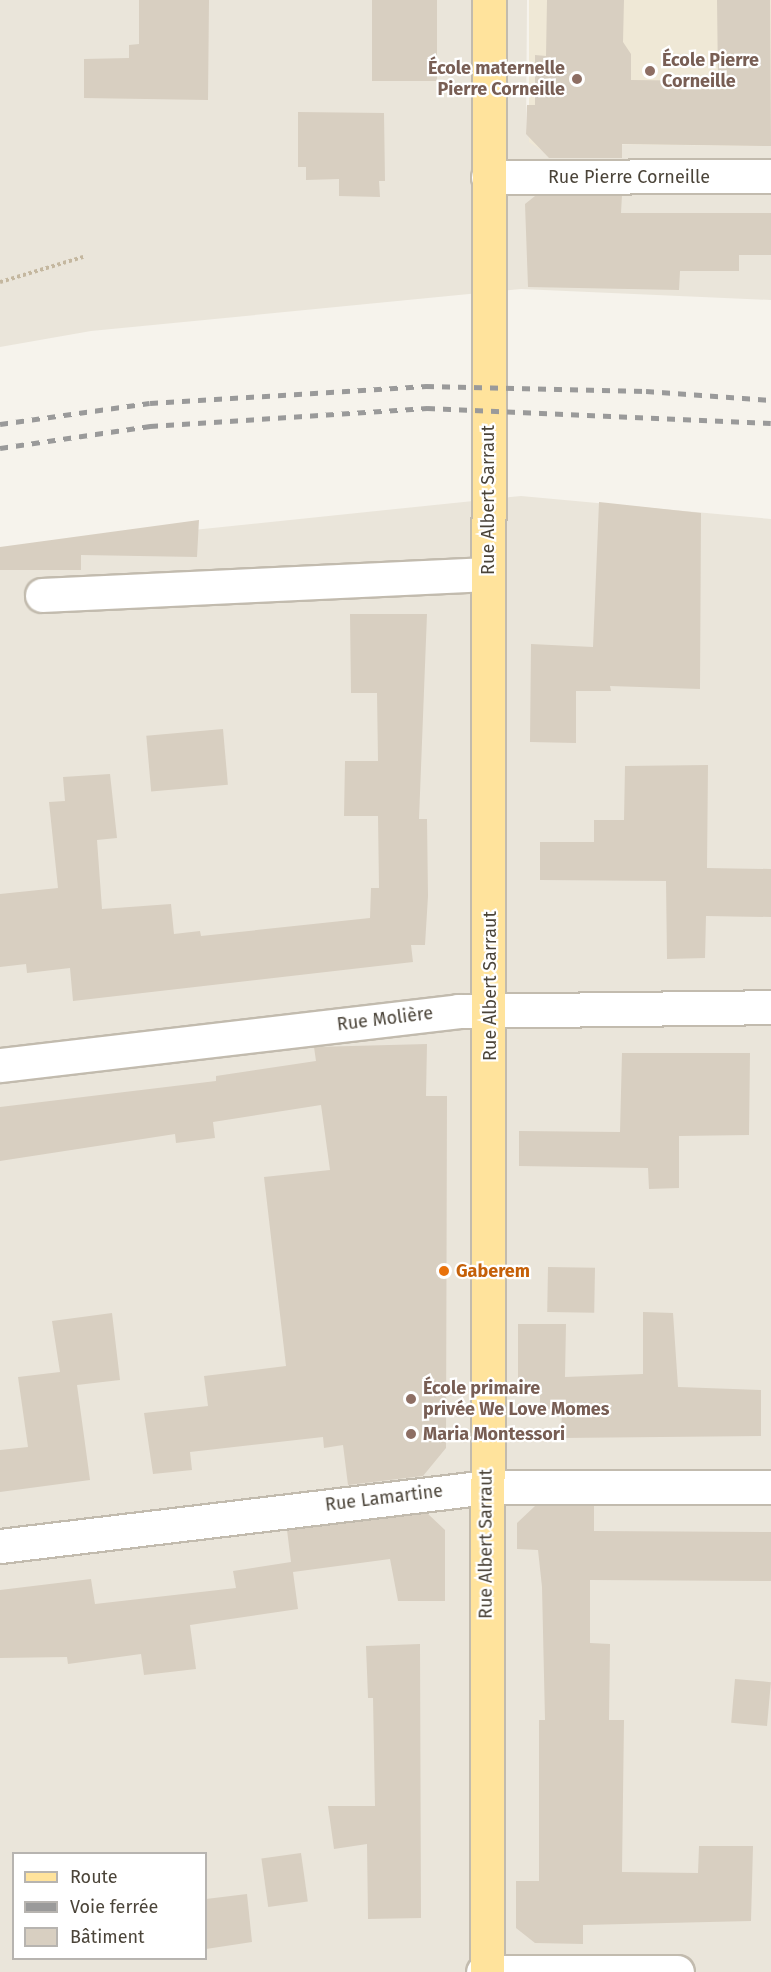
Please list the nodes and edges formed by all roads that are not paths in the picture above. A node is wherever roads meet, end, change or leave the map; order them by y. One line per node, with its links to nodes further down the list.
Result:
1 (489, 0): 3 (main road, Rue Albert Sarraut)
2 (771, 176): 3 (street, Rue Pierre Corneille)
3 (488, 177): 4 (main road, Rue Albert Sarraut)
4 (488, 574): 5 (street); 7 (main road, Rue Albert Sarraut)
5 (42, 595)
6 (771, 1008): 7 (street, Rue Molière)
7 (490, 1010): 8 (street, Rue Molière); 9 (main road, Rue Albert Sarraut)
8 (0, 1065)
9 (486, 1487): 10 (street, Rue Lamartine); 11 (street, Rue Lamartine); 12 (main road, Rue Albert Sarraut)
10 (771, 1487)
11 (0, 1546)
12 (486, 1972): 13 (street)
13 (676, 1972)

